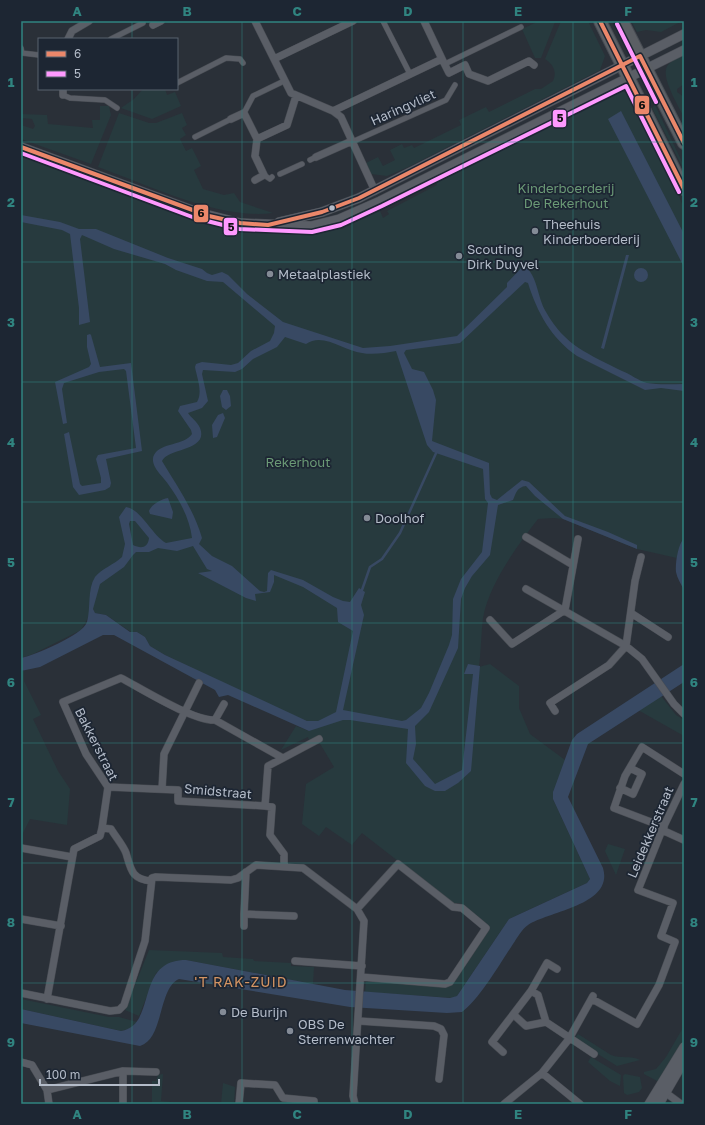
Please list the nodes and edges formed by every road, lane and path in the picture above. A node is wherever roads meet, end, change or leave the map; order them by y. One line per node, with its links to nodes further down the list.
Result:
1 (88, 21): 13 (street)
2 (161, 21): 10 (street)
3 (256, 21): 19 (street)
4 (353, 21): 19 (street)
5 (383, 21): 25 (street)
6 (424, 21): 20 (street)
7 (600, 21): 23 (highway)
8 (622, 21): 18 (highway)
9 (143, 23): 14 (street)
10 (153, 25)
11 (521, 27): 20 (street)
12 (684, 34): 18 (street)
13 (68, 38)
14 (113, 38)
15 (21, 48): 17 (street)
16 (684, 50): 24 (street)
17 (38, 55)
18 (640, 56): 23 (street); 24 (highway)
19 (274, 59): 27 (street)
20 (443, 62): 22 (street); 25 (street)
21 (243, 63): 28 (street)
22 (534, 65)
23 (622, 65): 26 (highway); 48 (street)
24 (646, 70): 26 (street); 39 (highway)
25 (410, 74): 33 (street)
26 (629, 78): 47 (highway); 49 (street)
27 (284, 81): 31 (street); 34 (street)
28 (178, 82)
29 (455, 85): 38 (street, Haringvliet)
30 (63, 92): 32 (street)
31 (296, 96): 33 (street); 37 (street)
32 (117, 108)
33 (333, 111): 38 (street)
34 (244, 113): 35 (street); 37 (street)
35 (231, 119): 36 (street)
36 (195, 137)
37 (258, 139): 44 (street)
38 (352, 142): 41 (street); 48 (street)
39 (684, 143)
40 (21, 147): 50 (street)
41 (313, 158)
42 (302, 164): 43 (street)
43 (280, 174)
44 (264, 175): 45 (street); 46 (street)
45 (272, 177)
46 (254, 180)
47 (684, 189)
48 (375, 191): 49 (street); 50 (street)
49 (380, 201): 50 (street)
50 (268, 225)
51 (526, 537): 54 (street)
52 (578, 539): 54 (street)
53 (641, 557): 57 (street)
54 (573, 565): 56 (street)
55 (526, 589): 56 (street)
56 (565, 610): 58 (street); 60 (street)
57 (631, 613): 59 (street); 60 (street)
58 (490, 620)
59 (668, 637)
60 (626, 646): 63 (street); 65 (street)
61 (199, 683): 64 (street)
62 (224, 704): 66 (street)
63 (555, 710)
64 (185, 711): 66 (street, Bakkerstraat); 72 (street, Bakkerstraat); 74 (street)
65 (684, 714)
66 (215, 720): 68 (street, Bakkerstraat)
67 (319, 739): 68 (street)
68 (281, 758): 75 (street)
69 (630, 768): 70 (street); 73 (street); 73 (street)
70 (684, 774)
71 (684, 784): 77 (street, Leidekkerstraat)
72 (108, 787): 74 (street, Smidstraat); 76 (street, Bakkerstraat)
73 (620, 788): 77 (street)
74 (162, 789): 75 (street, Smidstraat)
75 (265, 806): 81 (street)
76 (102, 828): 80 (street); 83 (street)
77 (663, 828): 78 (street); 100 (street, Leidekkerstraat)
78 (684, 840)
79 (21, 848): 80 (street)
80 (72, 857): 88 (street)
81 (284, 866): 82 (street); 84 (street)
82 (246, 872): 83 (street); 85 (street)
83 (150, 880): 96 (street)
84 (357, 908): 91 (street); 93 (street)
85 (244, 914): 86 (street); 89 (street)
86 (294, 916)
87 (21, 919): 88 (street)
88 (61, 926): 96 (street)
89 (244, 926)
90 (295, 961): 91 (street)
91 (362, 966): 93 (street)
92 (557, 969): 94 (street)
93 (361, 977): 98 (street)
94 (531, 991): 97 (street); 99 (street)
95 (21, 993): 96 (street)
96 (47, 999)
97 (514, 1015): 99 (street); 102 (street)
98 (359, 1022): 109 (street); 116 (street)
99 (546, 1022): 100 (street)
100 (569, 1039): 103 (street); 108 (street)
101 (684, 1047): 111 (street)
102 (503, 1052)
103 (594, 1054)
104 (684, 1061): 111 (street)
105 (21, 1062): 110 (street)
106 (123, 1071): 107 (street); 110 (street); 113 (street)
107 (156, 1072)
108 (542, 1073): 117 (street); 118 (street)
109 (439, 1079)
110 (47, 1090): 112 (street)
111 (663, 1091): 119 (street); 120 (street); 121 (street)
112 (49, 1104)
113 (123, 1104)
114 (239, 1104): 115 (street)
115 (314, 1104)
116 (355, 1104)
117 (504, 1104)
118 (580, 1104)
119 (648, 1104)
120 (659, 1104)
121 (681, 1104)

